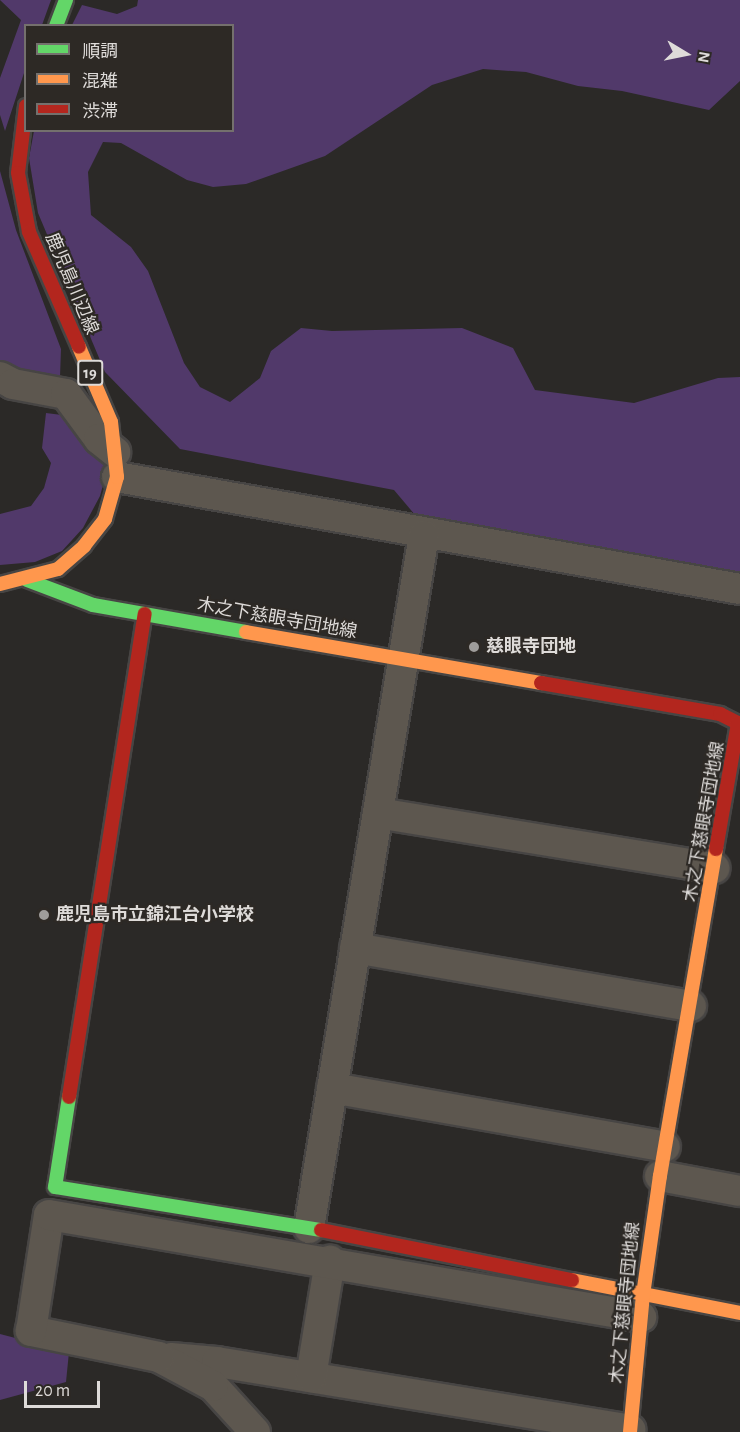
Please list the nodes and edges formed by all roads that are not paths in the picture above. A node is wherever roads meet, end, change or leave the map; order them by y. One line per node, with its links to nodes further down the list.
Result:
1 (66, 0): 2 (street)
2 (57, 24)
3 (24, 123): 5 (street, 鹿児島川辺線 / 19)
4 (0, 377): 5 (street)
5 (116, 464): 6 (street); 7 (street, 鹿児島川辺線 / 19)
6 (424, 535): 9 (street); 11 (street)
7 (27, 580): 8 (street, 鹿児島川辺線 / 19); 10 (street, 木之下慈眼寺団地線)
8 (0, 584)
9 (740, 590)
10 (145, 614): 11 (street, 木之下慈眼寺団地線); 21 (street)
11 (403, 659): 12 (street, 木之下慈眼寺団地線); 13 (street)
12 (739, 721): 14 (street, 木之下慈眼寺団地線)
13 (378, 813): 14 (street); 15 (street)
14 (715, 868): 16 (street, 木之下慈眼寺団地線)
15 (355, 948): 16 (street); 17 (street)
16 (691, 1006): 18 (street, 木之下慈眼寺団地線)
17 (332, 1088): 18 (street); 21 (street)
18 (665, 1147): 19 (street, 木之下慈眼寺団地線)
19 (660, 1176): 20 (street); 23 (street, 木之下慈眼寺団地線)
20 (740, 1191)
21 (309, 1228): 23 (street)
22 (330, 1261): 23 (street); 25 (street); 26 (street)
23 (642, 1306): 24 (street); 27 (street, 木之下慈眼寺団地線)
24 (740, 1313)
25 (159, 1357): 26 (street); 28 (street)
26 (311, 1377): 27 (street)
27 (630, 1431)
28 (255, 1432)

